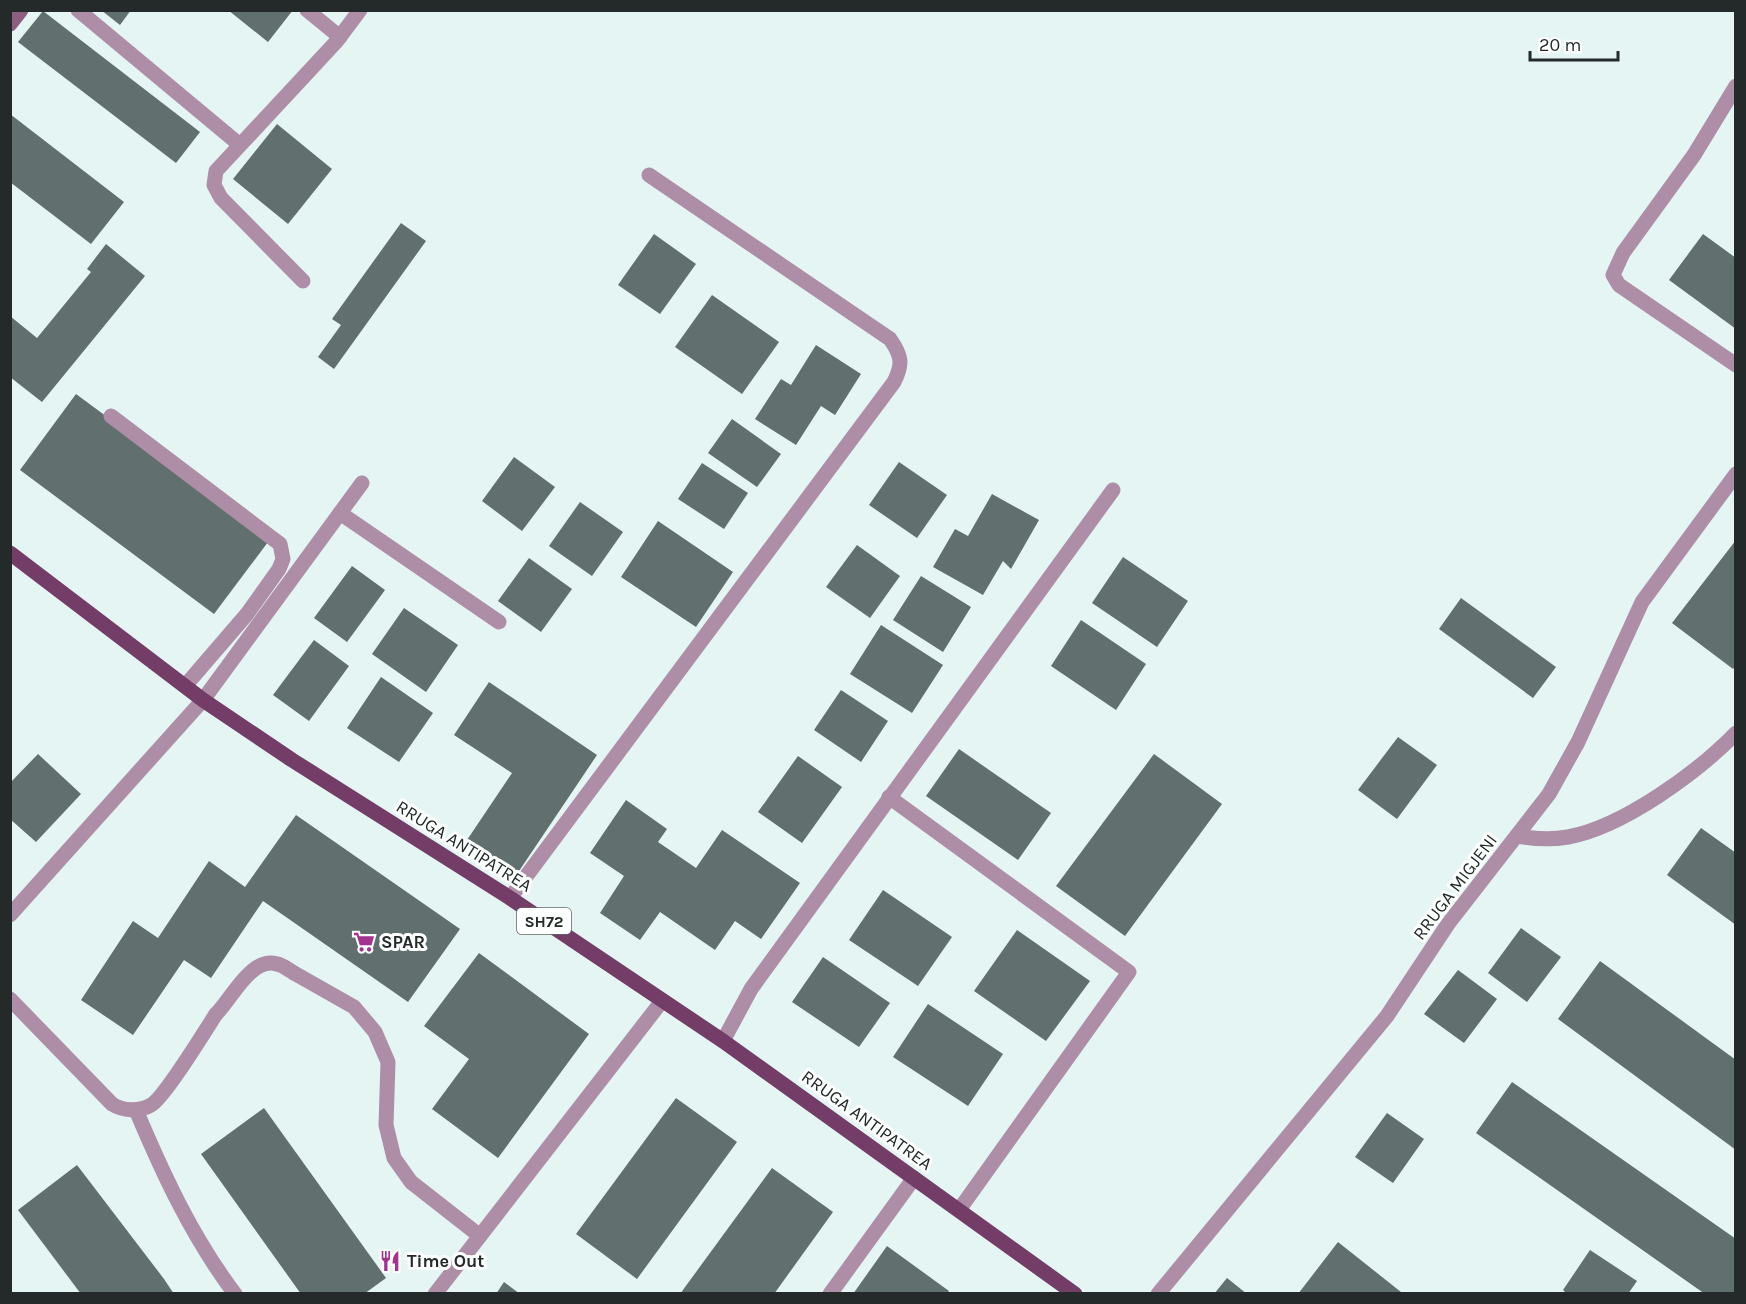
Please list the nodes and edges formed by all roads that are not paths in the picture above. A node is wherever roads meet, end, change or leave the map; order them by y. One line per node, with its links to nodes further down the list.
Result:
1 (21, 10): 5 (street)
2 (78, 10): 8 (street)
3 (307, 10): 6 (street)
4 (360, 10): 6 (street)
5 (10, 24)
6 (340, 37): 8 (street)
7 (1736, 86): 11 (street)
8 (240, 145): 10 (street)
9 (649, 175): 24 (street)
10 (303, 281)
11 (1736, 365)
12 (111, 416): 19 (street)
13 (1736, 474): 23 (street, RRUGA MIGJENI)
14 (362, 483): 16 (street)
15 (1113, 490): 22 (street)
16 (340, 513): 18 (street); 20 (street)
17 (10, 554): 19 (main road, RRUGA ANTIPATREA / SH72)
18 (499, 622)
19 (185, 686): 20 (main road, RRUGA ANTIPATREA / SH72)
20 (203, 700): 24 (main road, RRUGA ANTIPATREA / SH72); 25 (street)
21 (1736, 733): 23 (street)
22 (889, 797): 28 (street); 31 (street)
23 (1517, 837): 37 (street, RRUGA MIGJENI)
24 (510, 898): 27 (main road, RRUGA ANTIPATREA / SH72)
25 (10, 915)
26 (10, 999): 29 (street)
27 (662, 1001): 28 (main road, RRUGA ANTIPATREA / SH72); 32 (street)
28 (723, 1041): 30 (main road, RRUGA ANTIPATREA / SH72)
29 (136, 1110): 32 (street); 33 (street)
30 (914, 1178): 31 (main road, RRUGA ANTIPATREA / SH72); 35 (street)
31 (959, 1210): 36 (main road, RRUGA ANTIPATREA / SH72)
32 (480, 1236): 34 (street)
33 (235, 1293)
34 (435, 1293)
35 (830, 1293)
36 (1075, 1293)
37 (1158, 1293)

